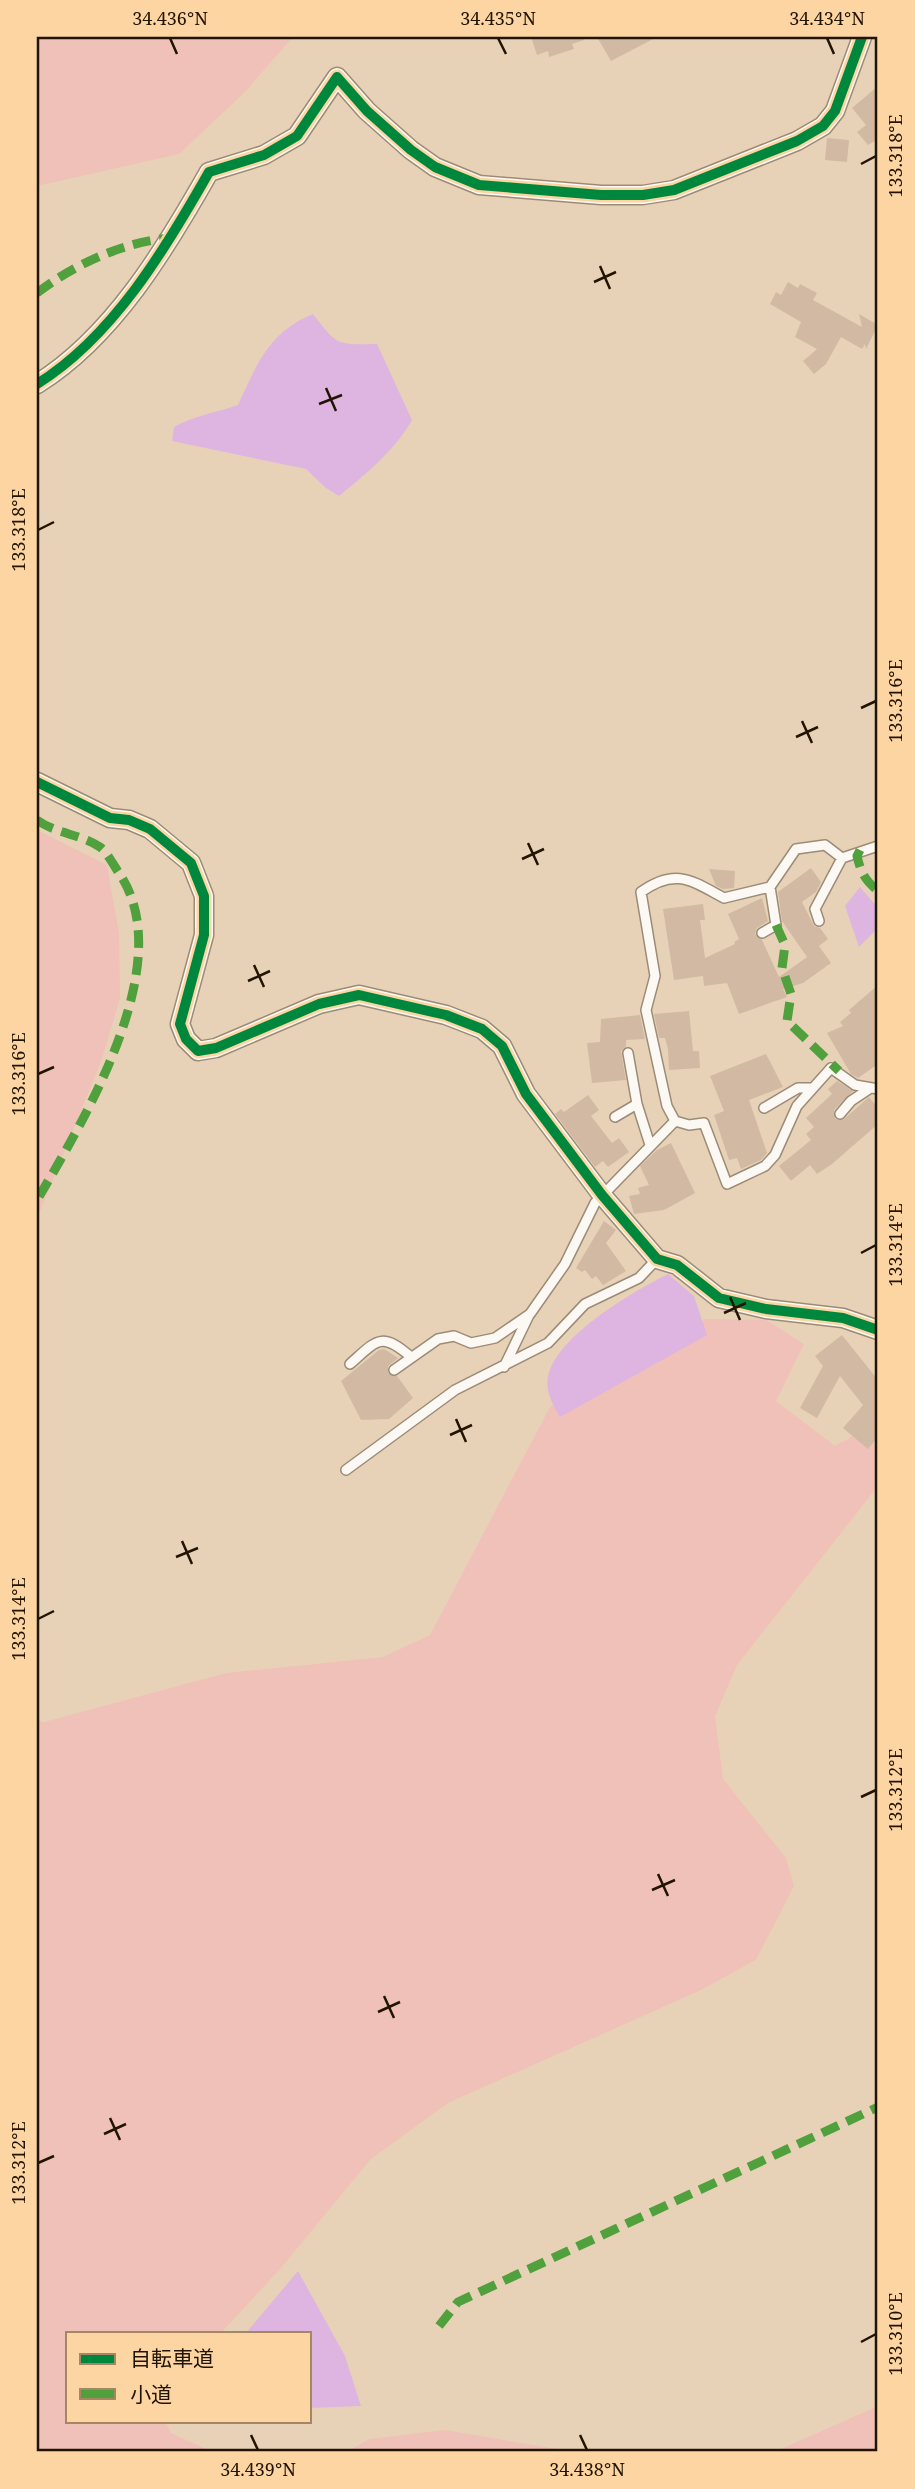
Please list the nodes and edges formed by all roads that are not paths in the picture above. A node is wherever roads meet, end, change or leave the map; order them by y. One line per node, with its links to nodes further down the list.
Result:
1 (862, 37): 2 (street)
2 (37, 384)
3 (37, 782): 18 (street)
4 (878, 846): 5 (lane)
5 (842, 858): 6 (lane); 7 (lane)
6 (770, 887): 8 (lane); 16 (lane)
7 (818, 921)
8 (762, 933)
9 (628, 1053): 12 (lane)
10 (810, 1088): 11 (lane); 13 (lane); 16 (lane)
11 (874, 1089): 14 (lane)
12 (637, 1104): 15 (lane); 17 (lane)
13 (764, 1108)
14 (840, 1114)
15 (615, 1117)
16 (675, 1121): 17 (lane)
17 (650, 1145): 18 (lane)
18 (602, 1195): 19 (street); 20 (lane)
19 (657, 1259): 21 (street); 24 (lane)
20 (530, 1314): 22 (lane); 24 (lane)
21 (878, 1330)
22 (411, 1357): 23 (lane); 25 (lane)
23 (350, 1364)
24 (504, 1367): 26 (lane)
25 (394, 1370)
26 (346, 1470)

